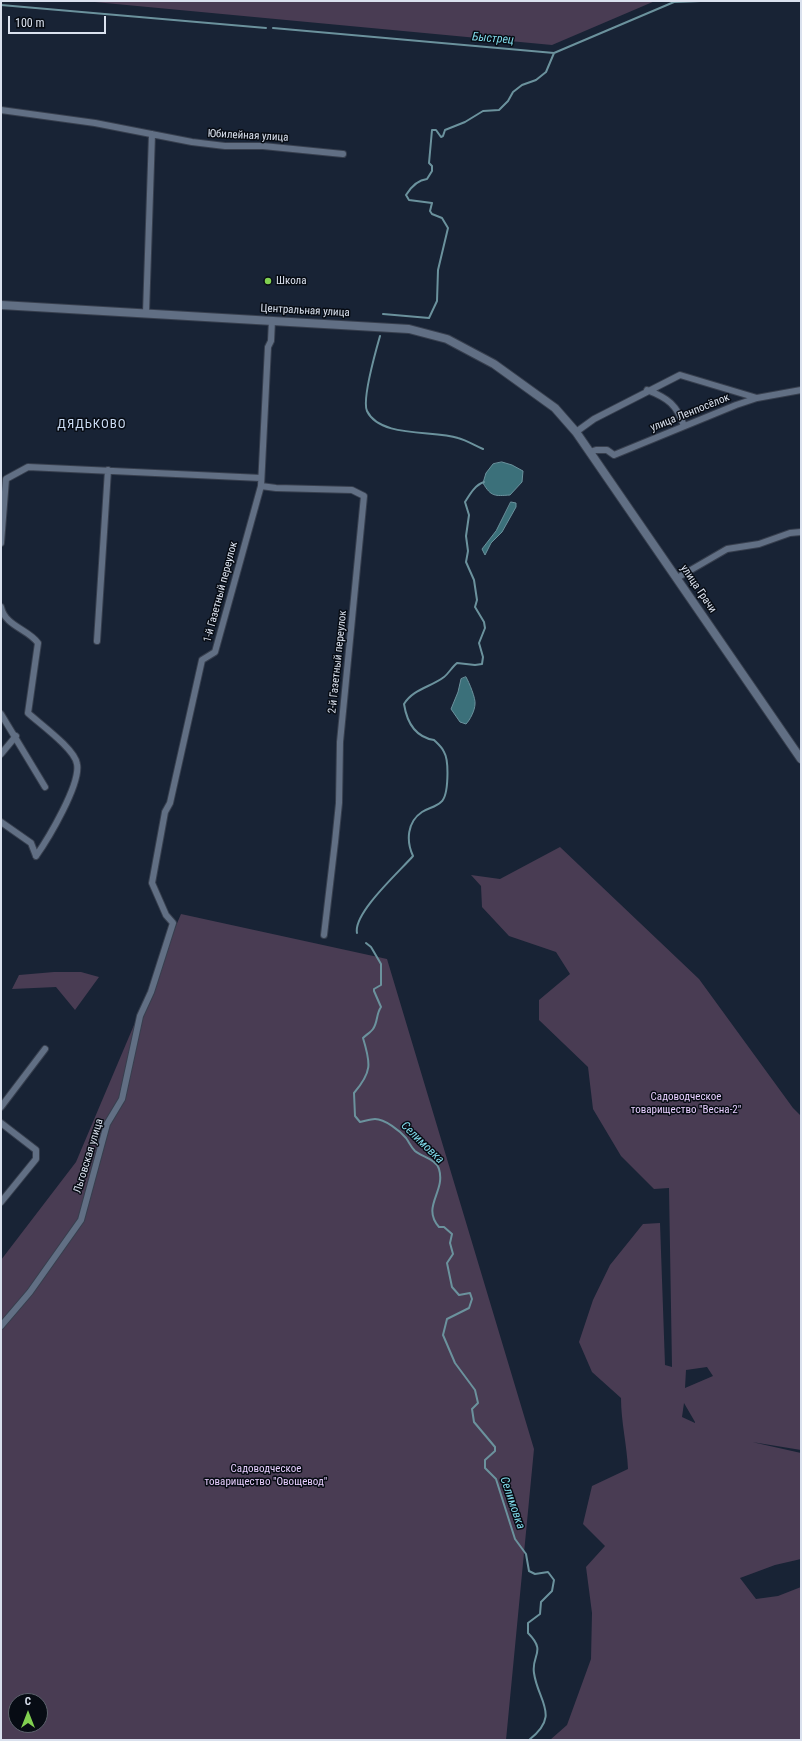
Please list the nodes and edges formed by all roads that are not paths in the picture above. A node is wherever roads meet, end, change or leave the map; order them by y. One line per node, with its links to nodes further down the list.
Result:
1 (1, 110): 2 (street, Юбилейная улица)
2 (152, 134): 3 (street, Юбилейная улица); 5 (street)
3 (343, 154)
4 (1, 305): 5 (street, Центральная улица)
5 (146, 314): 6 (street, Центральная улица)
6 (272, 320): 11 (street, Центральная улица); 14 (street, 1-й Газетный переулок)
7 (647, 390): 9 (street); 10 (street); 11 (street)
8 (801, 390): 9 (street, улица Ленпосёлок)
9 (757, 398): 10 (street, улица Ленпосёлок)
10 (684, 426): 12 (street, улица Ленпосёлок)
11 (576, 432): 12 (street, улица Грачи)
12 (590, 452): 18 (street, улица Грачи)
13 (108, 470): 14 (street); 17 (street); 20 (street)
14 (261, 478): 15 (street, 1-й Газетный переулок)
15 (261, 486): 27 (street, 1-й Газетный переулок); 28 (street, 2-й Газетный переулок)
16 (801, 532): 18 (street)
17 (1, 543)
18 (677, 578): 24 (street, улица Грачи)
19 (1, 607): 26 (street)
20 (97, 641)
21 (1, 714): 22 (street)
22 (16, 736): 23 (street); 25 (street)
23 (1, 754)
24 (801, 759)
25 (45, 787)
26 (1, 822)
27 (152, 884): 33 (street, Льговская улица)
28 (324, 935)
29 (45, 1049): 30 (street)
30 (1, 1107)
31 (1, 1123): 32 (street)
32 (1, 1202)
33 (1, 1326)

